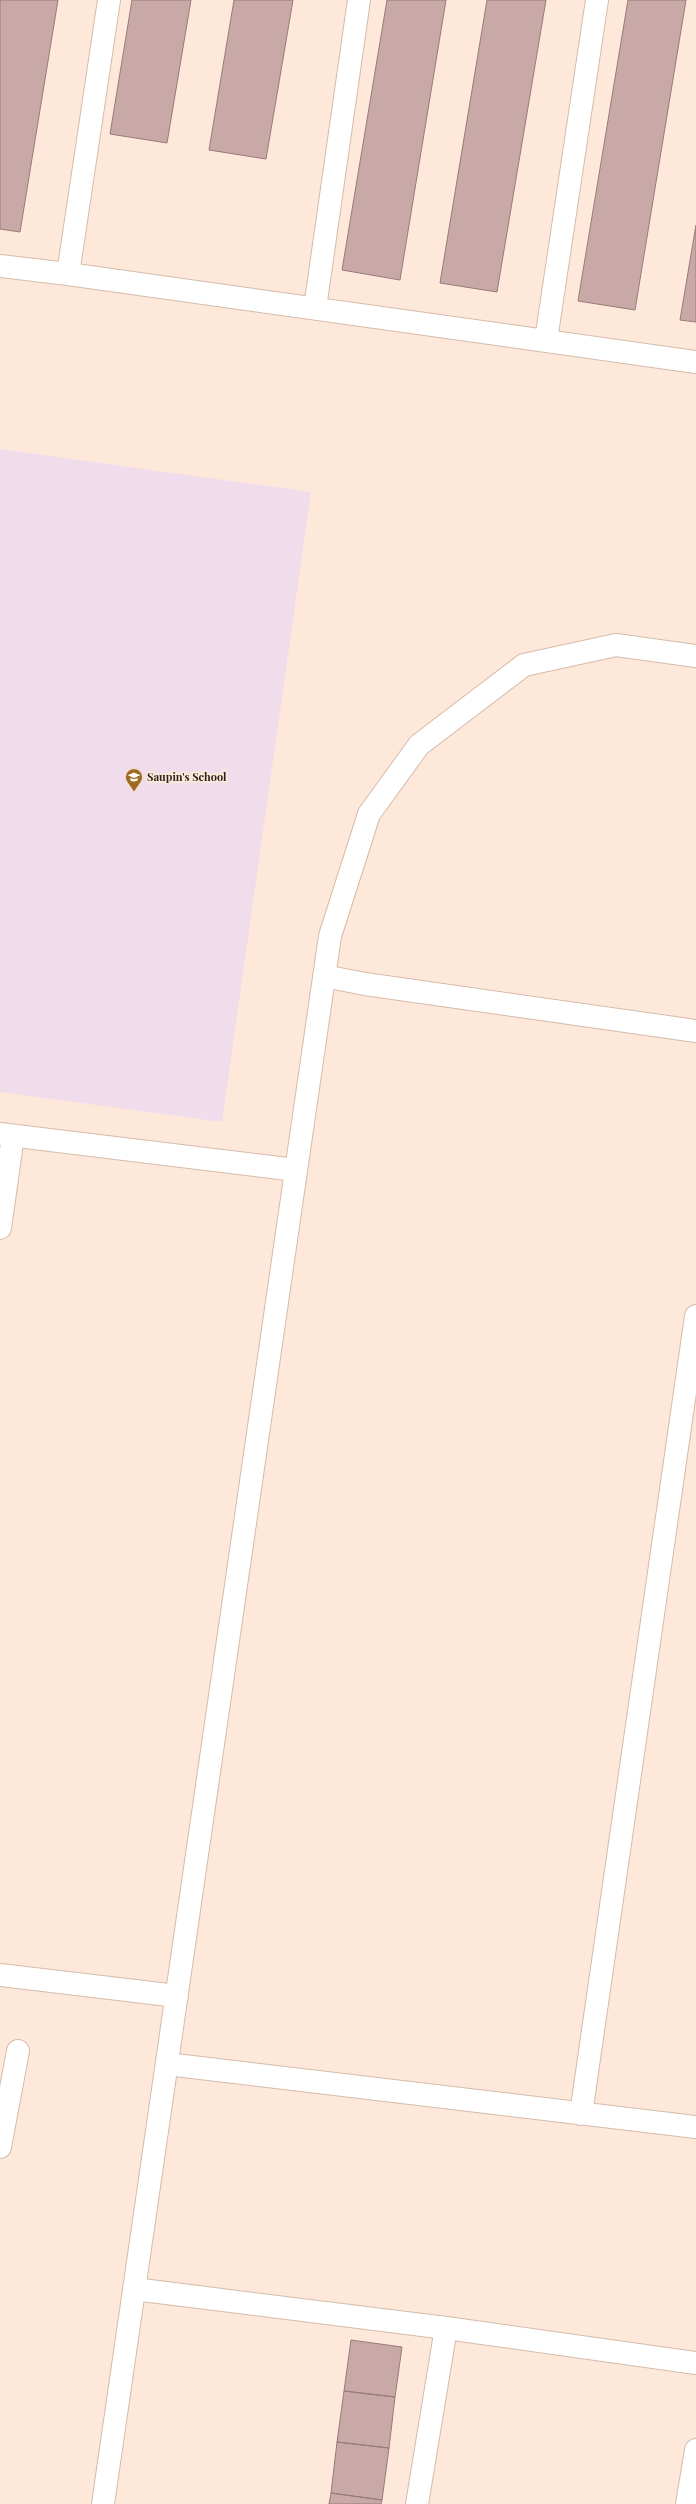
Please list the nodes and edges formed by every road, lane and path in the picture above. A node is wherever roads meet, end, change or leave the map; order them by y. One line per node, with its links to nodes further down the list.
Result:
1 (109, 0): 5 (street)
2 (359, 0): 6 (street)
3 (597, 0): 7 (street)
4 (0, 266): 5 (street)
5 (68, 274): 6 (street)
6 (315, 308): 7 (street)
7 (546, 340): 8 (street)
8 (696, 362)
9 (696, 656): 10 (street)
10 (324, 976): 11 (street); 13 (street)
11 (696, 1031)
12 (7, 1135): 13 (street); 14 (street)
13 (296, 1170): 17 (street)
14 (0, 1228)
15 (696, 1316): 20 (street)
16 (0, 1975): 17 (street)
17 (177, 1996): 19 (street)
18 (18, 2051): 22 (street)
19 (167, 2064): 20 (street); 23 (street)
20 (581, 2114): 21 (street)
21 (696, 2127)
22 (0, 2147)
23 (134, 2289): 24 (street); 27 (street)
24 (446, 2328): 25 (street); 28 (street)
25 (696, 2363)
26 (696, 2450): 29 (street)
27 (104, 2504)
28 (417, 2504)
29 (687, 2504)

